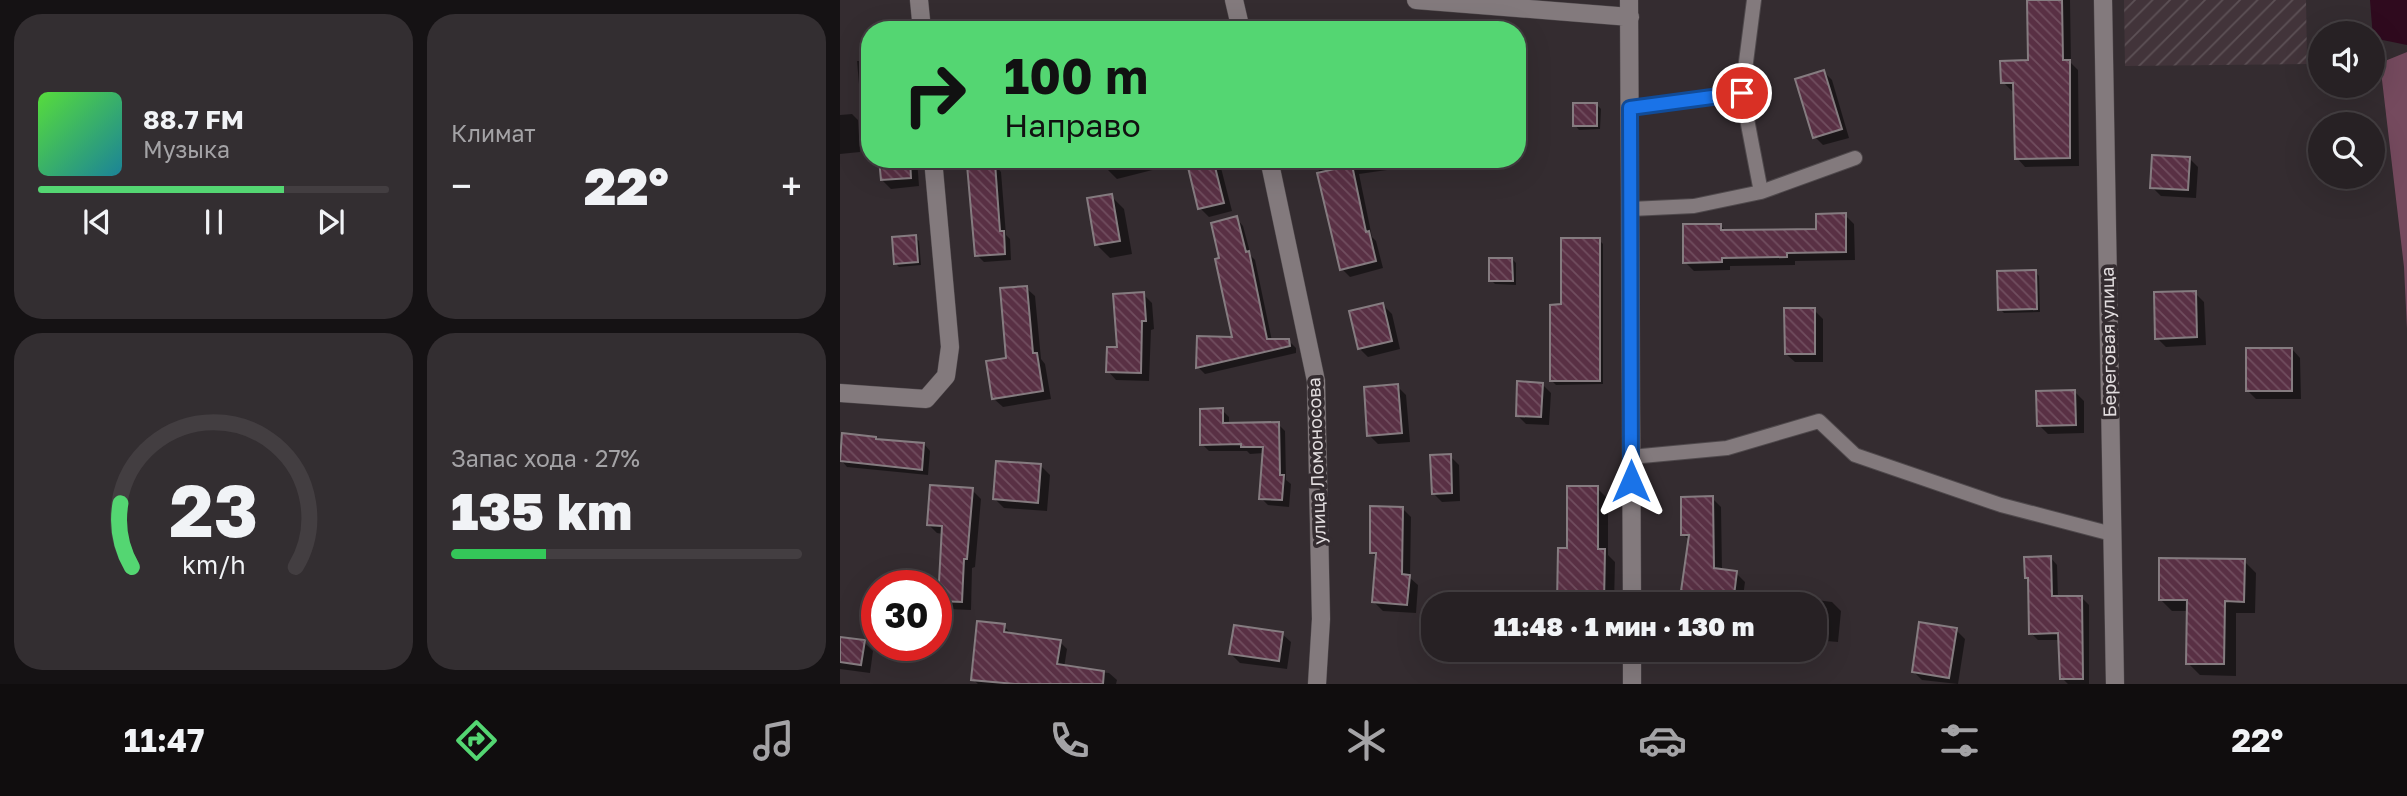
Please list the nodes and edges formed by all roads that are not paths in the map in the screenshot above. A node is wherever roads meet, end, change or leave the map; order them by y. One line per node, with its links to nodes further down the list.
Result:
1 (919, 0): 7 (street)
2 (1234, 0): 8 (street)
3 (1416, 0): 6 (street)
4 (1754, 0): 9 (lane)
5 (2103, 0): 18 (street, Береговая улица)
6 (1629, 8): 10 (street)
7 (921, 21)
8 (1239, 21)
9 (1742, 93): 10 (lane); 14 (lane)
10 (1630, 108): 15 (street)
11 (1855, 158): 14 (lane)
12 (934, 168): 16 (street)
13 (1271, 168): 21 (street, улица Ломоносова)
14 (1761, 192): 15 (lane)
15 (1631, 209): 17 (street)
16 (840, 393)
17 (1631, 457): 18 (lane); 19 (street)
18 (2112, 534): 23 (street, Береговая улица)
19 (1632, 592)
20 (1632, 662): 22 (street)
21 (1317, 684)
22 (1632, 684)
23 (2115, 684)

